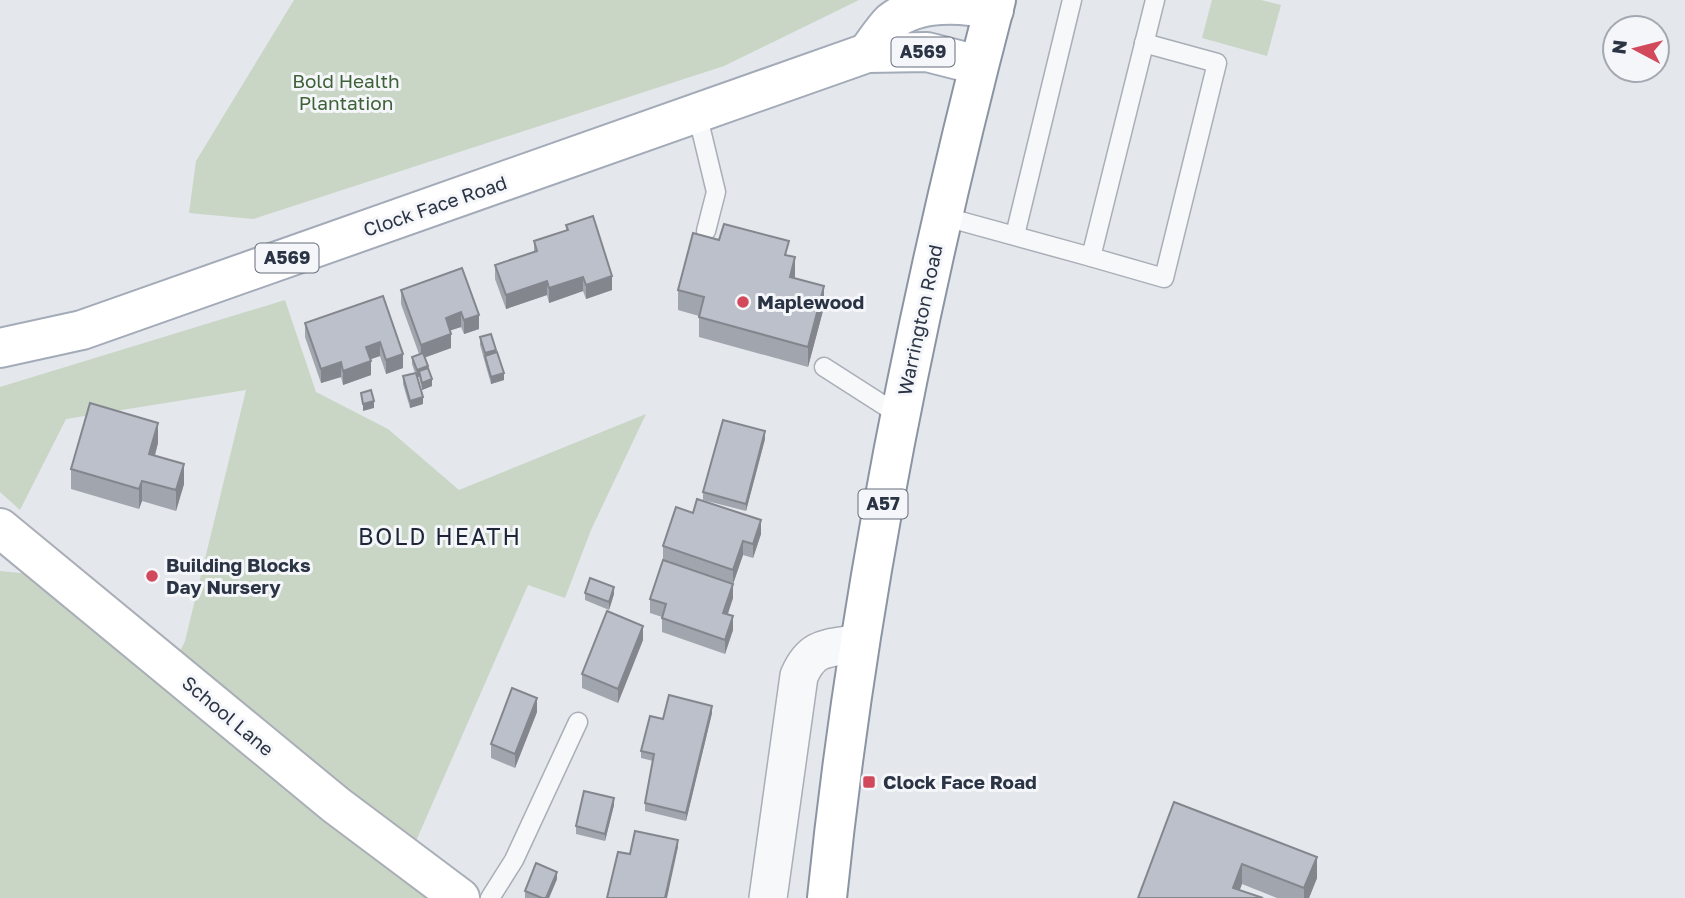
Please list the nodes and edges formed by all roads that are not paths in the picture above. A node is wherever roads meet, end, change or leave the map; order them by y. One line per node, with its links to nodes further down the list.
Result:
1 (1072, 0): 10 (lane)
2 (1155, 0): 4 (lane)
3 (995, 5): 5 (main road, A569); 6 (main road, Warrington Road / A57)
4 (1144, 43): 11 (lane); 11 (lane)
5 (867, 53): 6 (main road, Clock Face Road / A569); 7 (main road, Clock Face Road / A569)
6 (978, 65): 8 (main road, Warrington Road / A57)
7 (697, 113): 9 (lane); 12 (main road, Clock Face Road / A569)
8 (942, 216): 10 (lane); 14 (main road, Warrington Road / A57)
9 (706, 231)
10 (1015, 235): 11 (lane)
11 (1091, 257)
12 (0, 348)
13 (824, 367): 14 (lane)
14 (899, 415): 16 (main road, Warrington Road / A57)
15 (0, 528): 18 (main road, School Lane)
16 (860, 643): 20 (street); 21 (main road, Warrington Road / A57)
17 (578, 722): 19 (lane)
18 (460, 898)
19 (490, 898)
20 (768, 898)
21 (827, 898)

